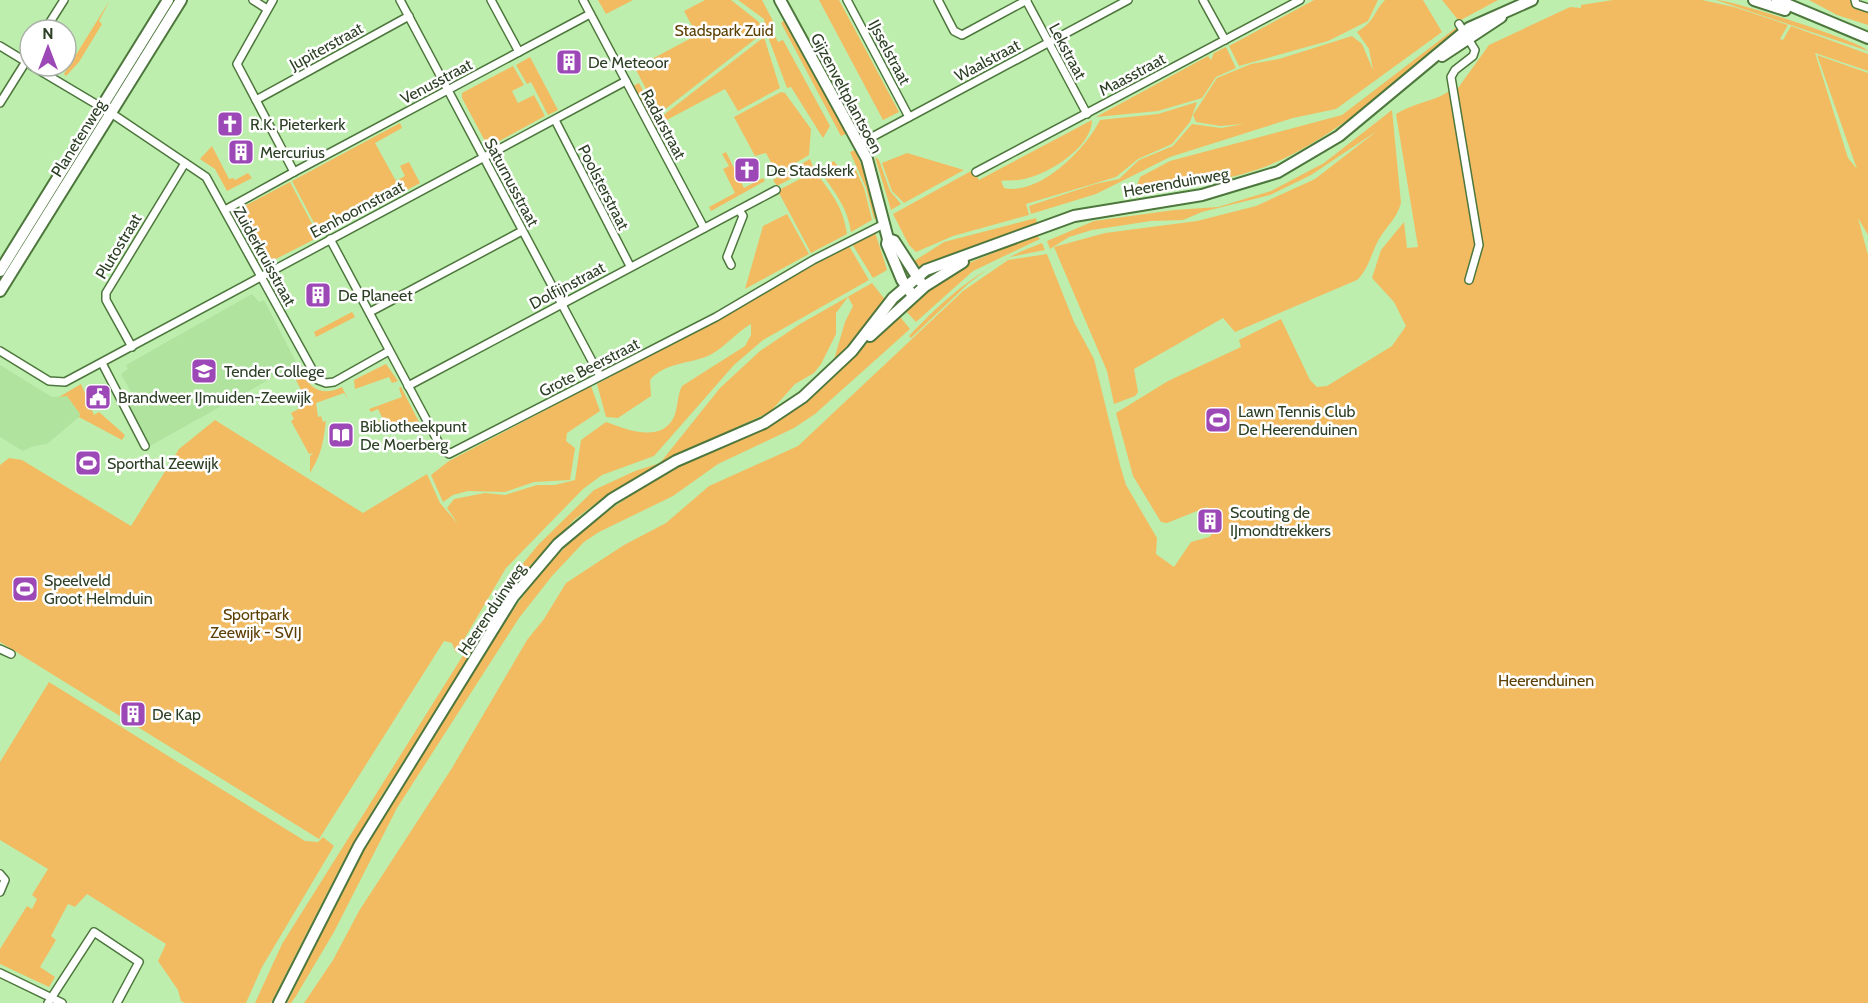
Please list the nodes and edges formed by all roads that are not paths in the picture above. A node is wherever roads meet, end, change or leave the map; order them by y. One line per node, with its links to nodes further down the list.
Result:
1 (64, 0): 24 (street)
2 (168, 0): 39 (main road, Planetenweg)
3 (181, 0): 40 (main road, Planetenweg)
4 (254, 0): 21 (street)
5 (273, 0): 21 (street)
6 (400, 0): 23 (street, Saturnusstraat)
7 (491, 0): 31 (street)
8 (583, 0): 22 (street, Radarstraat)
9 (847, 0): 42 (street, IJsselstraat)
10 (938, 0): 11 (street)
11 (1027, 0): 29 (street, Lekstraat)
12 (1128, 0): 29 (street, Waalstraat)
13 (1203, 0): 28 (street)
14 (1300, 0): 28 (street, Maasstraat)
15 (1532, 0): 26 (main road, Heerenduinweg)
16 (1754, 0): 25 (main road)
17 (1777, 0): 25 (main road)
18 (783, 1): 44 (main road, Gijzenveltplantsoen)
19 (1856, 2): 20 (street)
20 (1868, 8)
21 (267, 9): 37 (street)
22 (590, 14): 31 (street, Venusstraat); 35 (street, Radarstraat)
23 (409, 16): 36 (street, Saturnusstraat); 37 (street, Jupiterstraat)
24 (53, 18)
25 (1842, 28): 27 (main road)
26 (1464, 32): 57 (main road, Heerenduinweg); 63 (street)
27 (1868, 38)
28 (1224, 40): 41 (street, Maasstraat)
29 (1049, 42): 41 (street, Lekstraat); 42 (street, Waalstraat)
30 (0, 46): 32 (street, Zuiderkruisstraat)
31 (519, 52): 36 (street, Venusstraat)
32 (18, 57)
33 (19, 78): 38 (street)
34 (52, 78): 39 (street, Zuiderkruisstraat)
35 (626, 81): 43 (street, Eenhoornstraat); 53 (street, Radarstraat)
36 (448, 90): 45 (street, Saturnusstraat); 47 (street, Venusstraat)
37 (256, 100): 47 (street)
38 (0, 103)
39 (100, 107): 40 (street, Zuiderkruisstraat); 60 (main road, Planetenweg)
40 (111, 113): 46 (street, Zuiderkruisstraat); 66 (main road, Planetenweg)
41 (1087, 114): 48 (street, Maasstraat)
42 (909, 117): 44 (street, Waalstraat)
43 (555, 120): 45 (street, Eenhoornstraat); 59 (street, Poolsterstraat)
44 (859, 144): 52 (main road, Gijzenveltplantsoen)
45 (483, 157): 54 (street, Saturnusstraat); 55 (street, Eenhoornstraat)
46 (185, 163): 50 (street, Zuiderkruisstraat); 70 (street, Plutostraat)
47 (294, 172): 50 (street, Venusstraat)
48 (976, 172)
49 (776, 190): 51 (street, Dolfijnstraat)
50 (225, 210): 61 (street, Zuiderkruisstraat)
51 (739, 210): 53 (street, Dolfijnstraat); 58 (street)
52 (884, 224): 56 (main road, Gijzenveltplantsoen); 75 (street, Grote Beerstraat)
53 (704, 228): 59 (street, Dolfijnstraat)
54 (522, 231): 68 (street, Saturnusstraat); 69 (street)
55 (330, 239): 61 (street, Eenhoornstraat); 69 (street, Grote Beerstraat)
56 (888, 239): 62 (main road, Gijzenveltplantsoen); 64 (main road, Gijzenveltplantsoen)
57 (973, 254): 62 (main road, Heerenduinweg); 65 (main road, Heerenduinweg)
58 (731, 265)
59 (630, 266): 68 (street, Dolfijnstraat)
60 (0, 271)
61 (261, 276): 70 (street, Eenhoornstraat); 72 (street, Zuiderkruisstraat)
62 (917, 277): 64 (main road, Heerenduinweg); 65 (main road, Gijzenveltplantsoen)
63 (1469, 280)
64 (905, 286): 67 (main road, Gijzenveltplantsoen); 73 (main road, Heerenduinweg)
65 (924, 286): 67 (main road, Heerenduinweg)
66 (0, 291)
67 (913, 296): 73 (main road, Heerenduinweg)
68 (561, 303): 75 (street, Saturnusstraat); 76 (street, Dolfijnstraat)
69 (370, 312): 72 (street, Grote Beerstraat)
70 (132, 347): 74 (street, Eenhoornstraat)
71 (0, 351): 74 (street, Eenhoornstraat)
72 (389, 351): 76 (street, Grote Beerstraat)
73 (852, 351): 86 (main road, Heerenduinweg)
74 (102, 363): 77 (street)
75 (600, 376): 76 (street, Grote Beerstraat)
76 (408, 386)
77 (145, 446)
78 (0, 649): 79 (street)
79 (11, 654)
80 (0, 874): 81 (street)
81 (0, 892)
82 (0, 973): 83 (street)
83 (49, 1000): 84 (street); 85 (street)
84 (63, 1003)
85 (117, 1003)
86 (279, 1003)

